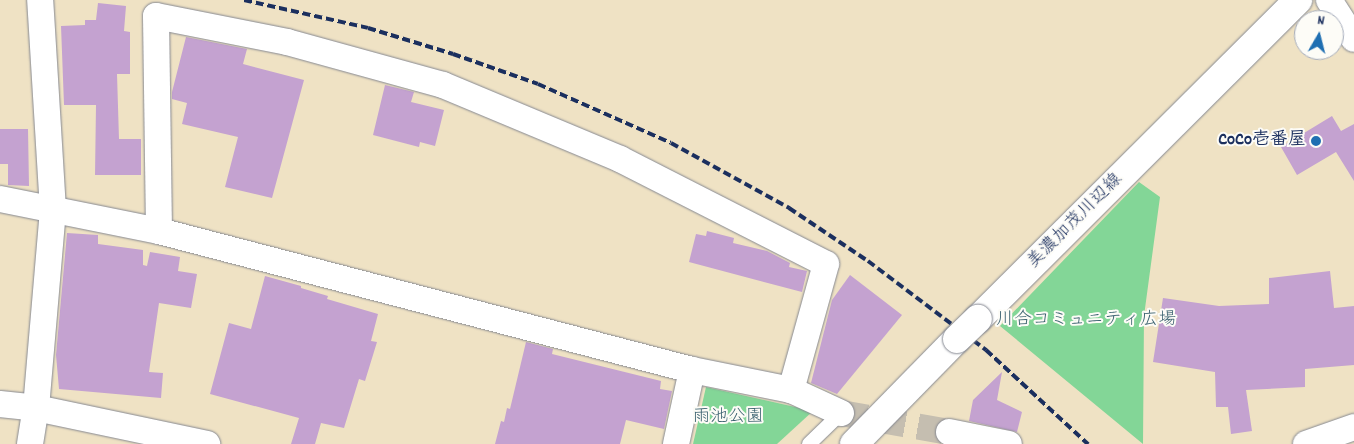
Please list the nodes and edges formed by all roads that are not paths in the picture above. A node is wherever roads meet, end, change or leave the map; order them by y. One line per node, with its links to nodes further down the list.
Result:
1 (40, 0): 6 (street)
2 (1298, 0): 19 (main road, 美濃加茂川辺線, bridge)
3 (1329, 0): 4 (street)
4 (1354, 39)
5 (0, 199): 6 (street)
6 (53, 210): 7 (street); 11 (street)
7 (159, 231): 8 (street); 9 (street)
8 (692, 370): 9 (street); 17 (street)
9 (791, 390): 12 (street)
10 (0, 404): 11 (street)
11 (36, 408): 15 (street); 16 (street)
12 (840, 413): 18 (lane)
13 (1354, 427): 21 (street)
14 (949, 432): 20 (street)
15 (30, 444)
16 (207, 444)
17 (676, 444)
18 (809, 444)
19 (854, 444)
20 (1008, 444)
21 (1306, 444)

